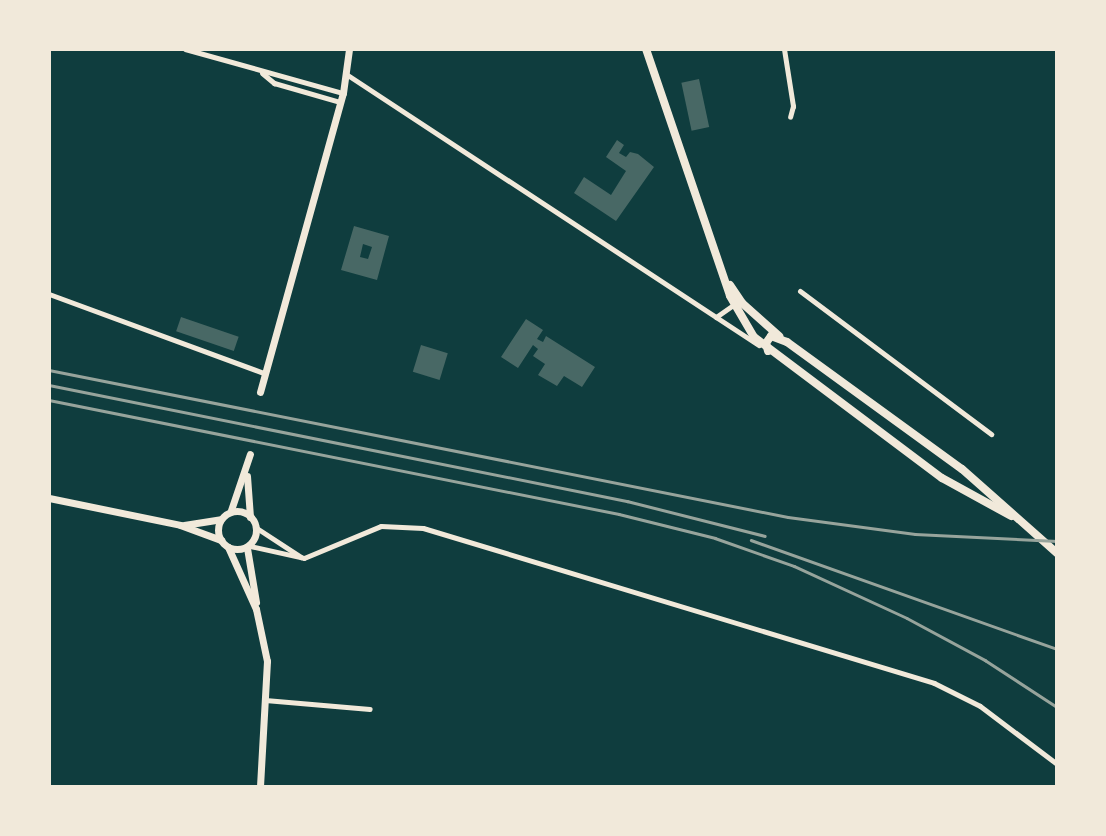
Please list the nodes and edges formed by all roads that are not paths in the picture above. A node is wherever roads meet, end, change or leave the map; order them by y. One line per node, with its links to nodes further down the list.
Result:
1 (186, 49): 5 (street)
2 (349, 49): 6 (street)
3 (646, 49): 12 (main road)
4 (784, 49): 9 (street)
5 (260, 71): 7 (street); 8 (street)
6 (346, 74): 7 (street); 13 (street)
7 (342, 93): 8 (street)
8 (340, 102): 16 (street)
9 (790, 117)
10 (800, 291): 18 (street)
11 (49, 294): 16 (street)
12 (736, 302): 13 (street); 14 (main road); 15 (main road)
13 (716, 317): 15 (street)
14 (787, 342): 15 (main road); 20 (main road)
15 (765, 349): 22 (main road)
16 (264, 373): 17 (street)
17 (260, 392)
18 (992, 434)
19 (250, 454): 21 (street)
20 (962, 469): 22 (main road); 25 (main road)
21 (247, 470): 24 (street); 26 (street)
22 (942, 478): 25 (main road)
23 (49, 498): 28 (street)
24 (232, 510): 26 (street); 27 (street)
25 (1011, 516): 33 (main road)
26 (250, 517): 29 (street)
27 (221, 519): 28 (street); 30 (street)
28 (180, 525): 30 (street)
29 (255, 527): 32 (street); 34 (street)
30 (222, 540): 31 (street)
31 (229, 547): 32 (street); 35 (street)
32 (248, 547): 34 (street); 35 (street)
33 (1057, 553)
34 (304, 558): 38 (street)
35 (256, 610): 36 (street)
36 (265, 700): 37 (street); 39 (street)
37 (370, 709)
38 (1057, 764)
39 (260, 787)

